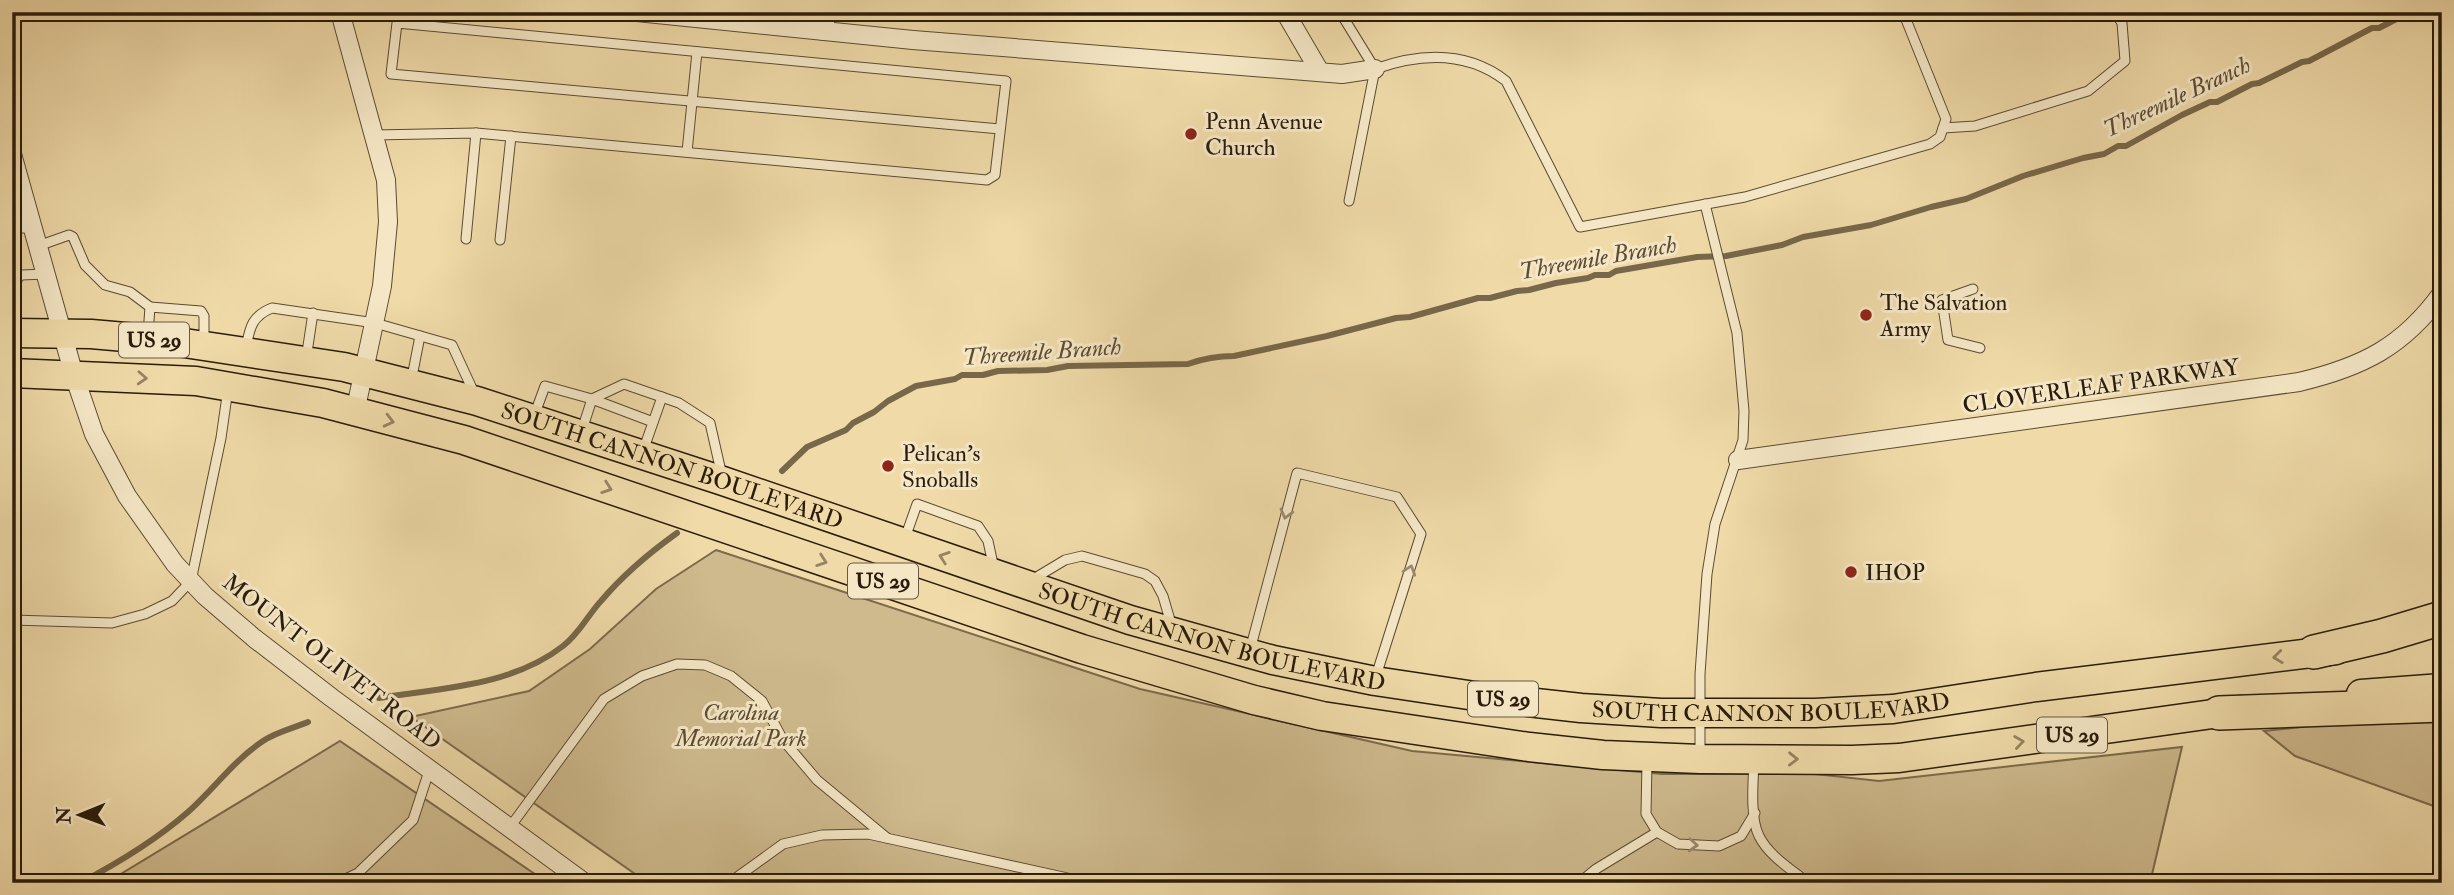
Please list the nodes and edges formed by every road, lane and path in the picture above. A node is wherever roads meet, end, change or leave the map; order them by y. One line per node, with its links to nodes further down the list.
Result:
1 (340, 12): 17 (street)
2 (638, 12): 8 (street)
3 (826, 12): 9 (street)
4 (1285, 12): 12 (street)
5 (1340, 12): 11 (lane)
6 (1903, 12): 14 (lane)
7 (2115, 12): 14 (lane)
8 (696, 15): 9 (street)
9 (824, 31): 12 (street)
10 (697, 52): 13 (lane); 13 (lane); 15 (lane)
11 (1375, 69): 12 (street); 21 (lane); 22 (lane)
12 (1320, 72)
13 (692, 101): 15 (lane); 19 (lane)
14 (1943, 128): 22 (lane)
15 (1000, 129): 19 (lane)
16 (477, 133): 17 (lane); 18 (lane); 25 (lane)
17 (374, 135): 33 (street)
18 (511, 136): 19 (lane); 26 (lane)
19 (687, 152)
20 (12, 154): 24 (street, MOUNT OLIVET ROAD)
21 (1349, 201)
22 (1705, 204): 55 (lane)
23 (12, 228): 24 (lane)
24 (36, 237): 27 (street, MOUNT OLIVET ROAD); 31 (lane)
25 (466, 239)
26 (500, 240)
27 (46, 274): 28 (lane); 35 (street, MOUNT OLIVET ROAD)
28 (12, 285)
29 (1973, 289): 39 (lane)
30 (2442, 293): 55 (street, CLOVERLEAF PARKWAY)
31 (150, 307): 37 (lane); 38 (lane)
32 (313, 313): 33 (lane); 40 (lane); 41 (lane)
33 (375, 323): 36 (lane); 42 (street)
34 (12, 333): 35 (main road, SOUTH CANNON BOULEVARD / US 29)
35 (63, 334): 37 (main road, SOUTH CANNON BOULEVARD / US 29); 44 (street, MOUNT OLIVET ROAD)
36 (420, 336): 45 (lane); 49 (lane)
37 (148, 339): 38 (main road, SOUTH CANNON BOULEVARD / US 29)
38 (204, 346): 40 (main road, SOUTH CANNON BOULEVARD / US 29)
39 (1980, 348)
40 (245, 352): 41 (main road, SOUTH CANNON BOULEVARD / US 29)
41 (305, 361): 42 (main road, SOUTH CANNON BOULEVARD / US 29)
42 (365, 372): 45 (main road, SOUTH CANNON BOULEVARD / US 29); 50 (street)
43 (12, 373): 44 (main road, SOUTH CANNON BOULEVARD / US 29)
44 (74, 375): 46 (main road, SOUTH CANNON BOULEVARD / US 29, one-way to 46); 59 (street, MOUNT OLIVET ROAD)
45 (411, 384): 49 (main road, SOUTH CANNON BOULEVARD / US 29)
46 (228, 386): 50 (main road, SOUTH CANNON BOULEVARD / US 29); 59 (lane)
47 (662, 397): 48 (lane); 52 (lane); 56 (lane)
48 (592, 399): 51 (lane); 52 (lane); 53 (lane)
49 (477, 401): 51 (main road, SOUTH CANNON BOULEVARD / US 29)
50 (355, 412): 72 (main road, SOUTH CANNON BOULEVARD / US 29, one-way to 72)
51 (533, 419): 53 (main road, SOUTH CANNON BOULEVARD / US 29)
52 (653, 422): 54 (lane)
53 (580, 435): 54 (main road, SOUTH CANNON BOULEVARD / US 29)
54 (642, 455): 56 (main road, SOUTH CANNON BOULEVARD / US 29)
55 (1738, 460): 70 (lane)
56 (723, 481): 57 (main road, SOUTH CANNON BOULEVARD / US 29)
57 (904, 543): 58 (main road, SOUTH CANNON BOULEVARD / US 29, one-way to 57); 58 (lane)
58 (995, 574): 60 (main road, SOUTH CANNON BOULEVARD / US 29)
59 (191, 581): 62 (lane); 75 (street, MOUNT OLIVET ROAD)
60 (1025, 584): 64 (main road, SOUTH CANNON BOULEVARD / US 29); 64 (lane)
61 (2442, 618): 65 (highway)
62 (12, 621)
63 (2442, 629): 65 (main road, SOUTH CANNON BOULEVARD / US 29)
64 (1173, 632): 66 (main road, SOUTH CANNON BOULEVARD / US 29)
65 (2314, 652): 70 (main road, SOUTH CANNON BOULEVARD / US 29, one-way to 70)
66 (1250, 653): 67 (main road, SOUTH CANNON BOULEVARD / US 29); 67 (lane, one-way to 66)
67 (1375, 681): 70 (main road, SOUTH CANNON BOULEVARD / US 29)
68 (2442, 688): 71 (main road, SOUTH CANNON BOULEVARD / US 29)
69 (2442, 705): 71 (highway)
70 (1700, 713): 74 (lane)
71 (2219, 713): 73 (main road, SOUTH CANNON BOULEVARD / US 29, one-way to 71)
72 (1647, 757): 74 (main road, SOUTH CANNON BOULEVARD / US 29); 78 (lane)
73 (1754, 758): 74 (main road, SOUTH CANNON BOULEVARD / US 29); 76 (lane)
74 (1700, 759)
75 (430, 768): 77 (street, MOUNT OLIVET ROAD); 80 (lane)
76 (1755, 813): 78 (lane, one-way to 76); 85 (lane)
77 (510, 827): 79 (lane); 81 (street, MOUNT OLIVET ROAD)
78 (1657, 832): 84 (lane)
79 (887, 838): 82 (lane); 83 (lane)
80 (337, 883)
81 (585, 883)
82 (729, 883)
83 (1090, 883)
84 (1579, 883)
85 (1808, 883)

